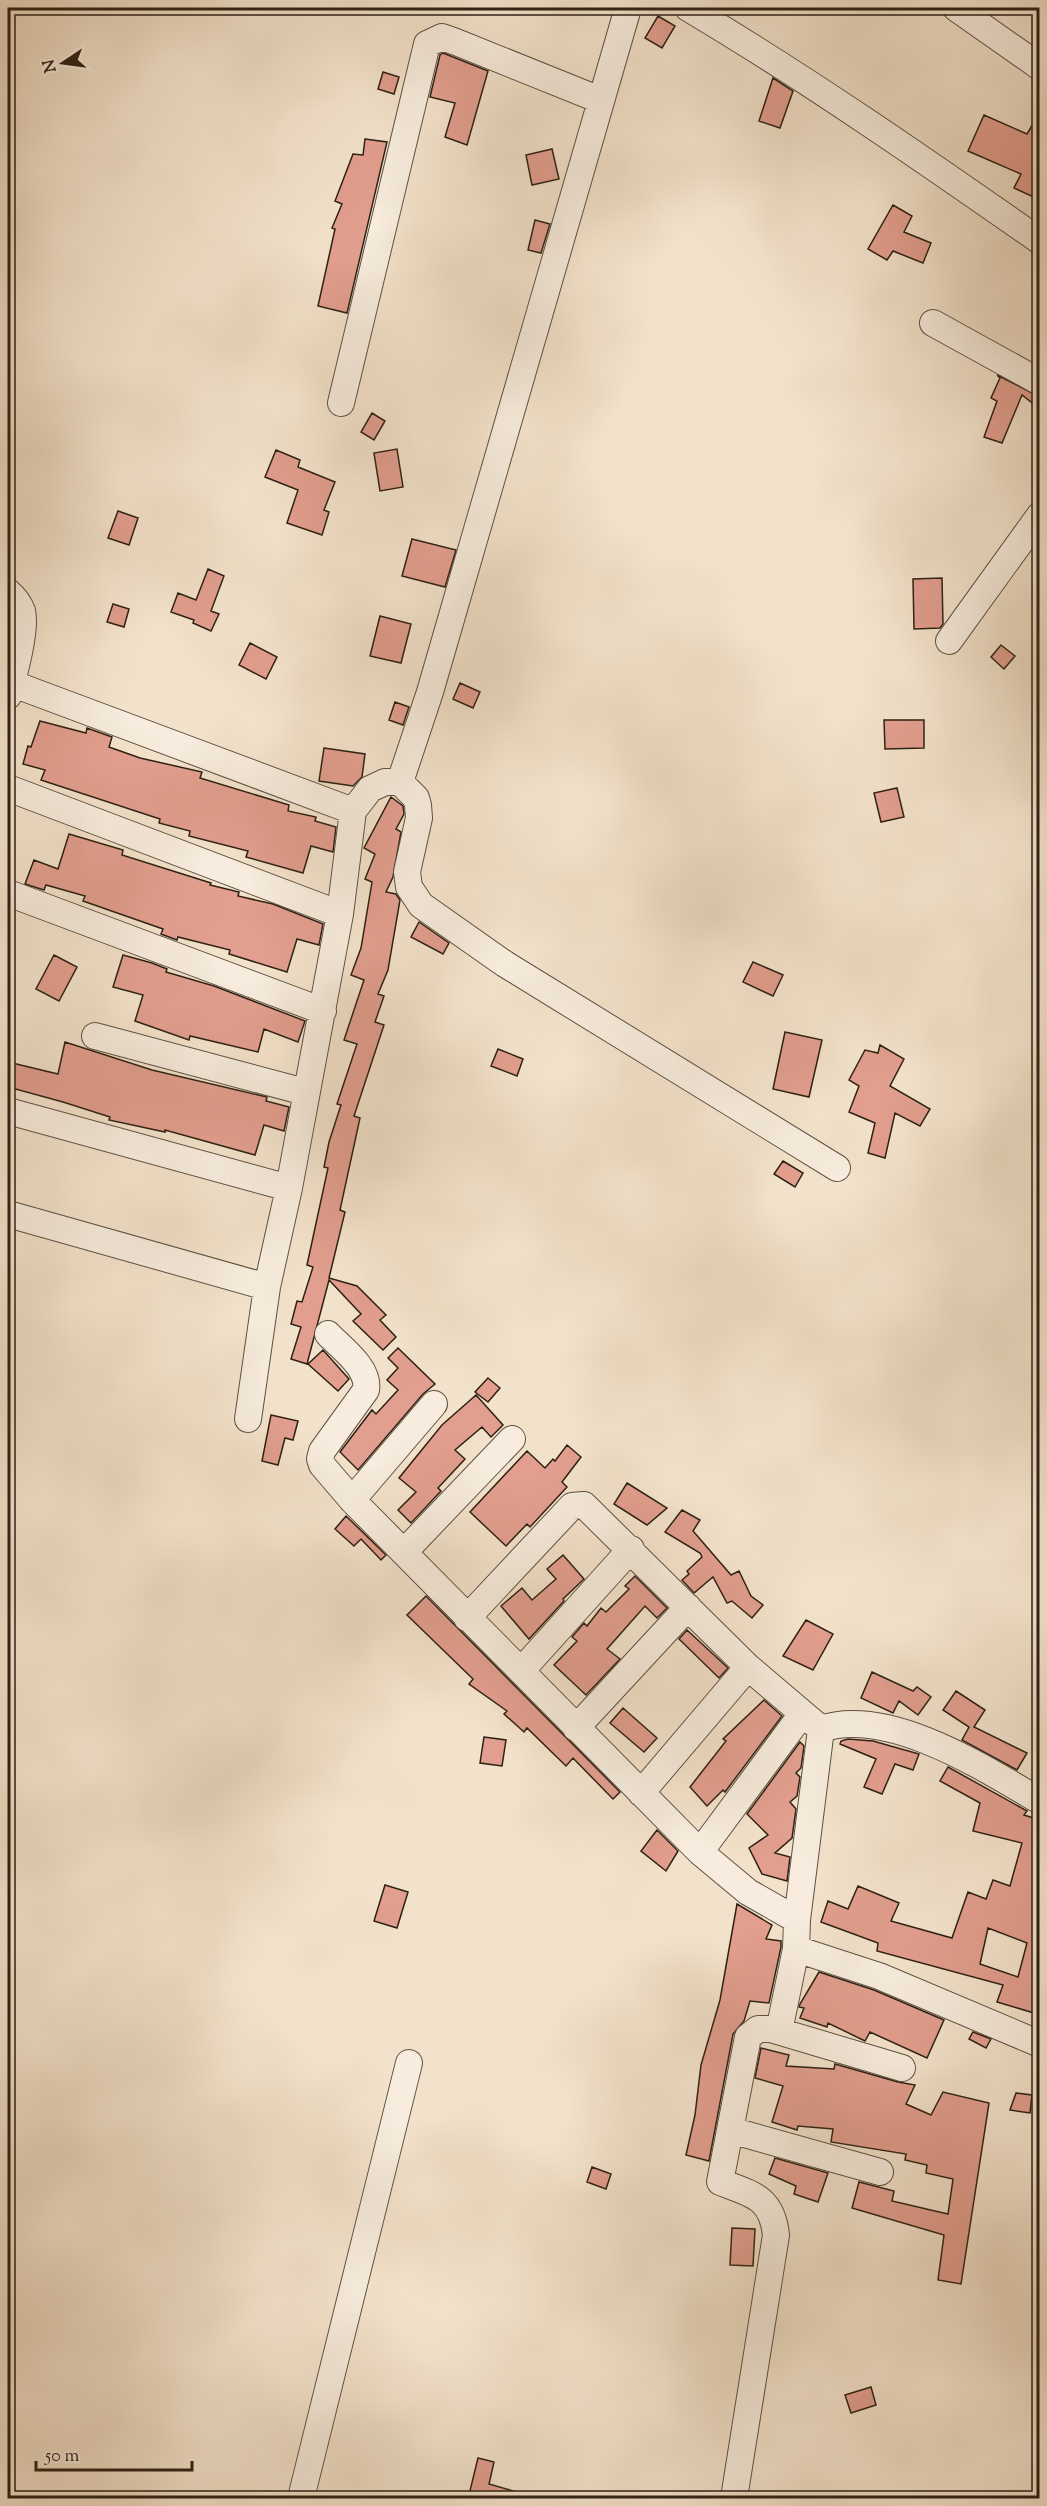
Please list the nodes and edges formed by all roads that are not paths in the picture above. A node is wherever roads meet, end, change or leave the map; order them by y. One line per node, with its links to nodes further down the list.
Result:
1 (628, 8): 5 (street)
2 (688, 8): 6 (street)
3 (956, 8): 4 (street)
4 (1040, 67)
5 (600, 100): 9 (street); 14 (street)
6 (1040, 241)
7 (933, 323): 8 (street)
8 (1040, 382)
9 (341, 403)
10 (1040, 515): 12 (street)
11 (8, 592): 13 (street)
12 (949, 641)
13 (9, 687): 16 (street)
14 (400, 782): 16 (street); 23 (street)
15 (8, 788): 18 (street)
16 (353, 811): 18 (street)
17 (8, 893): 19 (street)
18 (340, 914): 19 (street)
19 (323, 1011): 21 (street)
20 (95, 1036): 21 (street)
21 (305, 1092): 24 (street)
22 (8, 1111): 24 (street)
23 (837, 1168)
24 (290, 1188): 26 (street)
25 (8, 1214): 26 (street)
26 (267, 1287): 29 (street)
27 (328, 1334): 31 (street)
28 (434, 1404): 31 (street)
29 (248, 1419)
30 (512, 1439): 33 (street)
31 (352, 1500): 33 (street)
32 (631, 1549): 34 (street); 35 (street); 37 (street)
33 (405, 1552): 35 (street)
34 (688, 1607): 36 (street); 39 (street)
35 (466, 1618): 37 (street)
36 (748, 1667): 38 (street); 40 (street)
37 (521, 1671): 39 (street)
38 (812, 1721): 41 (street); 42 (street); 43 (street)
39 (576, 1728): 40 (street)
40 (641, 1793): 42 (street)
41 (1040, 1801)
42 (700, 1852): 43 (street)
43 (797, 1920): 44 (street)
44 (795, 1949): 45 (street); 46 (street)
45 (779, 2031): 48 (street); 49 (street)
46 (1040, 2044)
47 (409, 2063): 51 (street)
48 (902, 2068)
49 (730, 2130): 50 (street); 52 (street)
50 (880, 2172)
51 (301, 2499)
52 (734, 2499)

